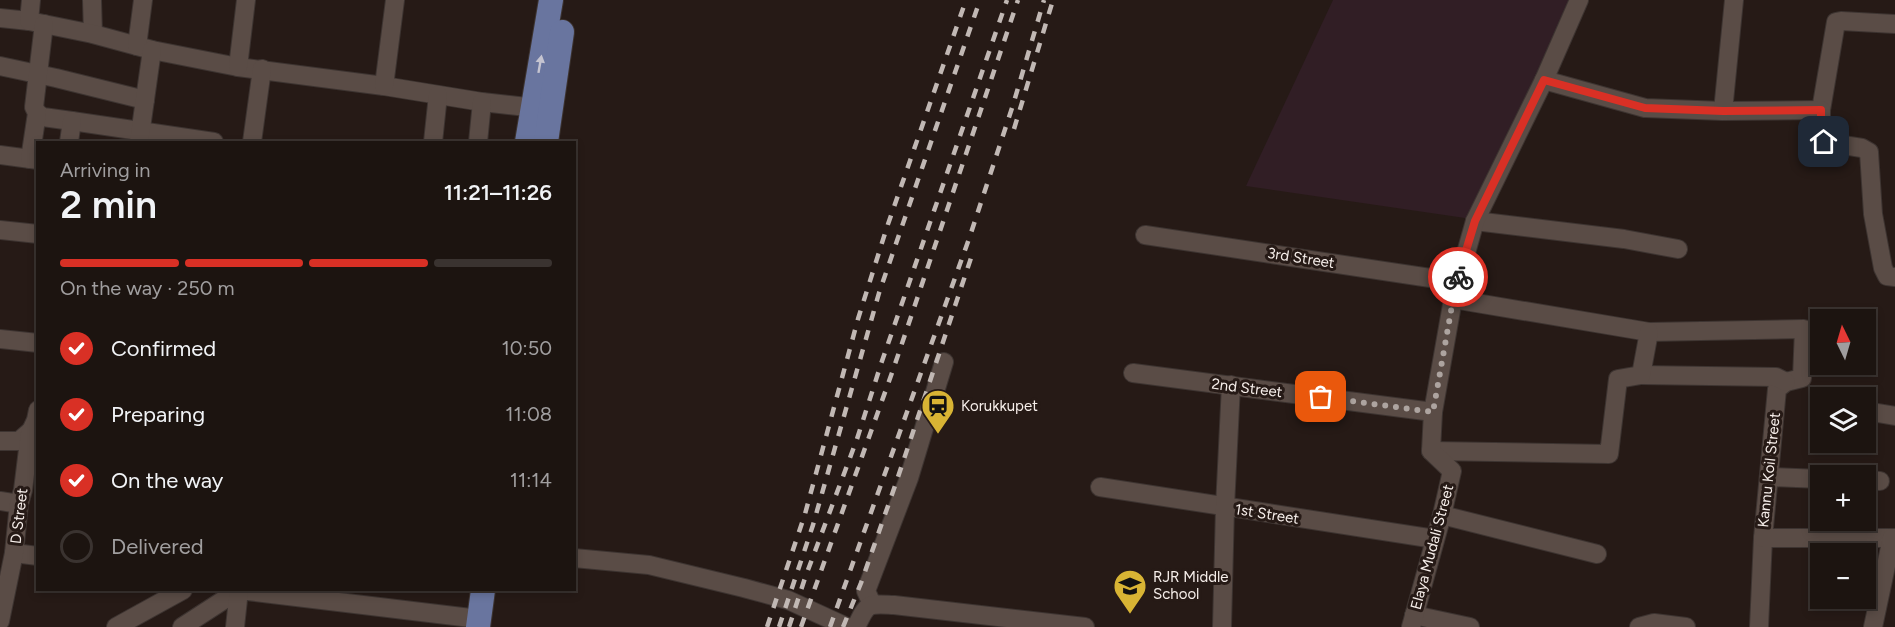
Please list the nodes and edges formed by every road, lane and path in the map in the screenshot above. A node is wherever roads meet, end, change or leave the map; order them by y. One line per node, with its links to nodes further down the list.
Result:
1 (31, 0): 11 (street)
2 (92, 0): 13 (street)
3 (143, 0): 14 (street)
4 (246, 0): 16 (street)
5 (395, 0): 20 (street)
6 (551, 0): 24 (main road, one-way to 6)
7 (566, 0): 24 (main road)
8 (1579, 0): 19 (street)
9 (1734, 0): 26 (street)
10 (0, 18): 11 (street)
11 (36, 22): 13 (street); 18 (street)
12 (1895, 24): 25 (street)
13 (93, 34): 14 (street)
14 (145, 48): 16 (street); 22 (street)
15 (0, 66): 18 (street)
16 (238, 67): 17 (street)
17 (262, 69): 20 (street); 32 (street)
18 (37, 73): 22 (street); 27 (street)
19 (1544, 80): 26 (street); 39 (street)
20 (384, 86): 21 (street)
21 (438, 95): 23 (street); 33 (street)
22 (145, 100): 29 (street)
23 (482, 102): 24 (street); 34 (street)
24 (541, 108): 35 (main road); 36 (main road)
25 (1821, 110): 26 (street); 44 (street)
26 (1723, 111)
27 (37, 113): 28 (street); 38 (street)
28 (72, 122): 29 (street); 30 (street)
29 (140, 137): 31 (street)
30 (69, 141)
31 (199, 141)
32 (252, 141)
33 (433, 141)
34 (478, 141)
35 (527, 141)
36 (546, 141)
37 (0, 155): 38 (street)
38 (34, 159)
39 (1475, 221): 43 (street); 45 (street)
40 (0, 230): 41 (street)
41 (36, 234)
42 (1145, 235): 45 (street, 3rd Street)
43 (1678, 249)
44 (1895, 277)
45 (1455, 291): 47 (street, 3rd Street); 55 (street)
46 (1804, 329): 47 (street, 3rd Street); 53 (street, Kannu Koil Street)
47 (1648, 332): 52 (street)
48 (0, 339): 49 (street)
49 (36, 343)
50 (944, 362): 81 (street)
51 (1133, 373): 54 (street, 2nd Street)
52 (1641, 375): 53 (street); 60 (street)
53 (1786, 382): 61 (street, Kannu Koil Street)
54 (1231, 386): 55 (street, 2nd Street); 66 (street)
55 (1433, 412): 60 (street)
56 (1876, 413): 57 (street)
57 (1895, 417)
58 (34, 428): 59 (street); 64 (street, D Street)
59 (0, 441)
60 (1431, 451): 67 (street, Elaya Mudali Street)
61 (1769, 477): 62 (street); 68 (street, Kannu Koil Street)
62 (1810, 479)
63 (1100, 487): 66 (street, 1st Street)
64 (26, 495): 65 (street); 71 (street, D Street)
65 (0, 501)
66 (1225, 507): 70 (street, 1st Street); 91 (street)
67 (1442, 515): 70 (street, Elaya Mudali Street); 72 (street)
68 (1762, 538): 69 (street); 95 (street, Kannu Koil Street)
69 (1893, 538): 96 (street)
70 (1435, 539): 83 (street, Elaya Mudali Street)
71 (14, 554): 73 (street); 75 (street, D Street)
72 (1597, 554)
73 (36, 556)
74 (576, 558): 88 (street)
75 (5, 577): 82 (street, D Street)
76 (181, 591): 85 (street)
77 (237, 591): 86 (street)
78 (239, 591): 87 (street)
79 (246, 591): 84 (street)
80 (483, 591): 84 (main road)
81 (872, 604): 89 (street); 90 (street)
82 (0, 621)
83 (1413, 621): 92 (street)
84 (479, 623)
85 (116, 627)
86 (182, 627)
87 (234, 627)
88 (847, 627)
89 (856, 627)
90 (1085, 627)
91 (1222, 627)
92 (1470, 627)
93 (1639, 627): 94 (street)
94 (1686, 627)
95 (1759, 627)
96 (1873, 627)

